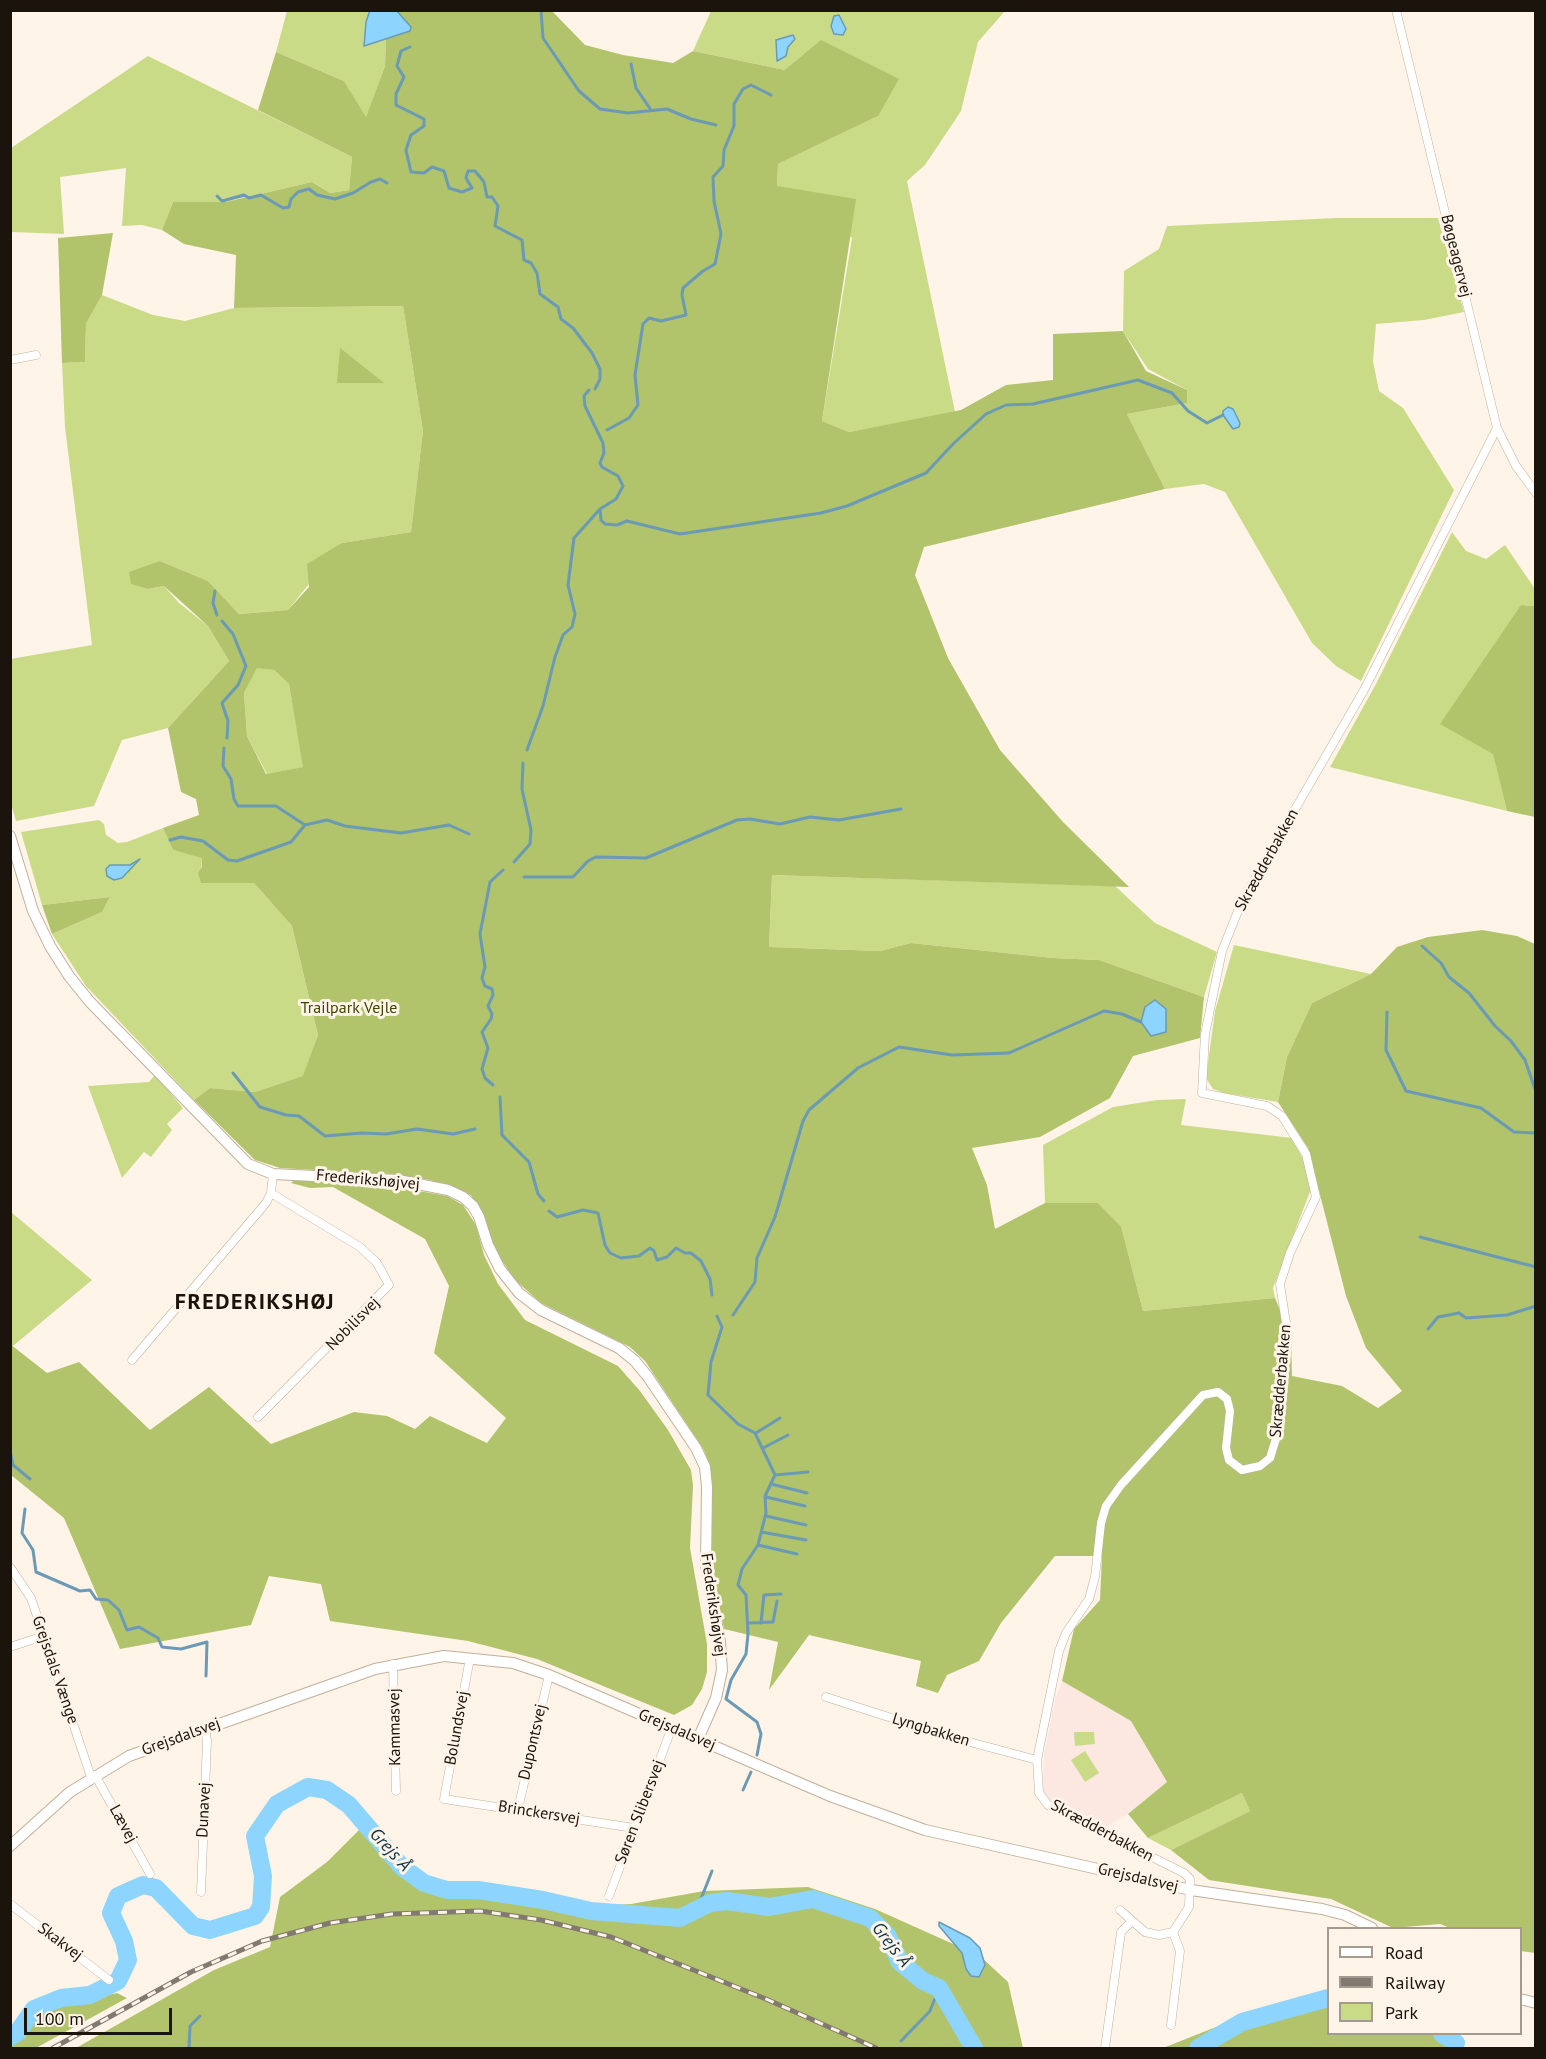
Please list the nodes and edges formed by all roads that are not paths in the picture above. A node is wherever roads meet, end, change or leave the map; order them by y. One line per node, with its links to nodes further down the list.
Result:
1 (1396, 10): 4 (street, Bøgeagervej)
2 (36, 355): 3 (street)
3 (10, 360)
4 (1497, 428): 5 (street, Bøgeagervej); 21 (street, Skrædderbakken)
5 (1536, 493)
6 (10, 836): 7 (street, Frederikshøjvej)
7 (273, 1174): 8 (street); 20 (street, Frederikshøjvej)
8 (271, 1192): 9 (street); 10 (street, Nobilisvej)
9 (132, 1360)
10 (258, 1417)
11 (10, 1567): 12 (street, Grejsdals Vænge)
12 (44, 1636): 13 (street); 22 (street, Grejsdals Vænge)
13 (10, 1647)
14 (470, 1658): 15 (street, Grejsdalsvej); 16 (street, Grejsdalsvej); 24 (street, Bolundsvej)
15 (393, 1664): 18 (street, Grejsdalsvej); 23 (street, Kammasvej)
16 (549, 1675): 19 (street, Grejsdalsvej); 25 (street, Dupontsvej)
17 (826, 1697): 21 (street, Lyngbakken)
18 (205, 1727): 22 (street, Grejsdalsvej); 30 (street, Dunavej)
19 (672, 1727): 20 (street, Grejsdalsvej); 26 (street, Søren Slibersvej)
20 (698, 1739): 29 (street, Grejsdalsvej)
21 (1037, 1760): 29 (street, Skrædderbakken)
22 (93, 1776): 27 (street, Grejsdalsvej); 28 (street, Lævej)
23 (396, 1791)
24 (444, 1799): 25 (street, Brinckersvej)
25 (518, 1809): 26 (street, Brinckersvej)
26 (634, 1828): 31 (street, Søren Slibersvej)
27 (10, 1846)
28 (150, 1874)
29 (1191, 1890): 35 (street, Grejsdalsvej); 36 (street)
30 (201, 1892)
31 (609, 1896)
32 (12, 1909): 37 (street, Skakvej)
33 (1120, 1910): 34 (street)
34 (1131, 1922): 36 (street); 39 (street)
35 (1368, 1927)
36 (1173, 1932): 38 (street)
37 (109, 1980)
38 (1171, 2025)
39 (1105, 2049)

